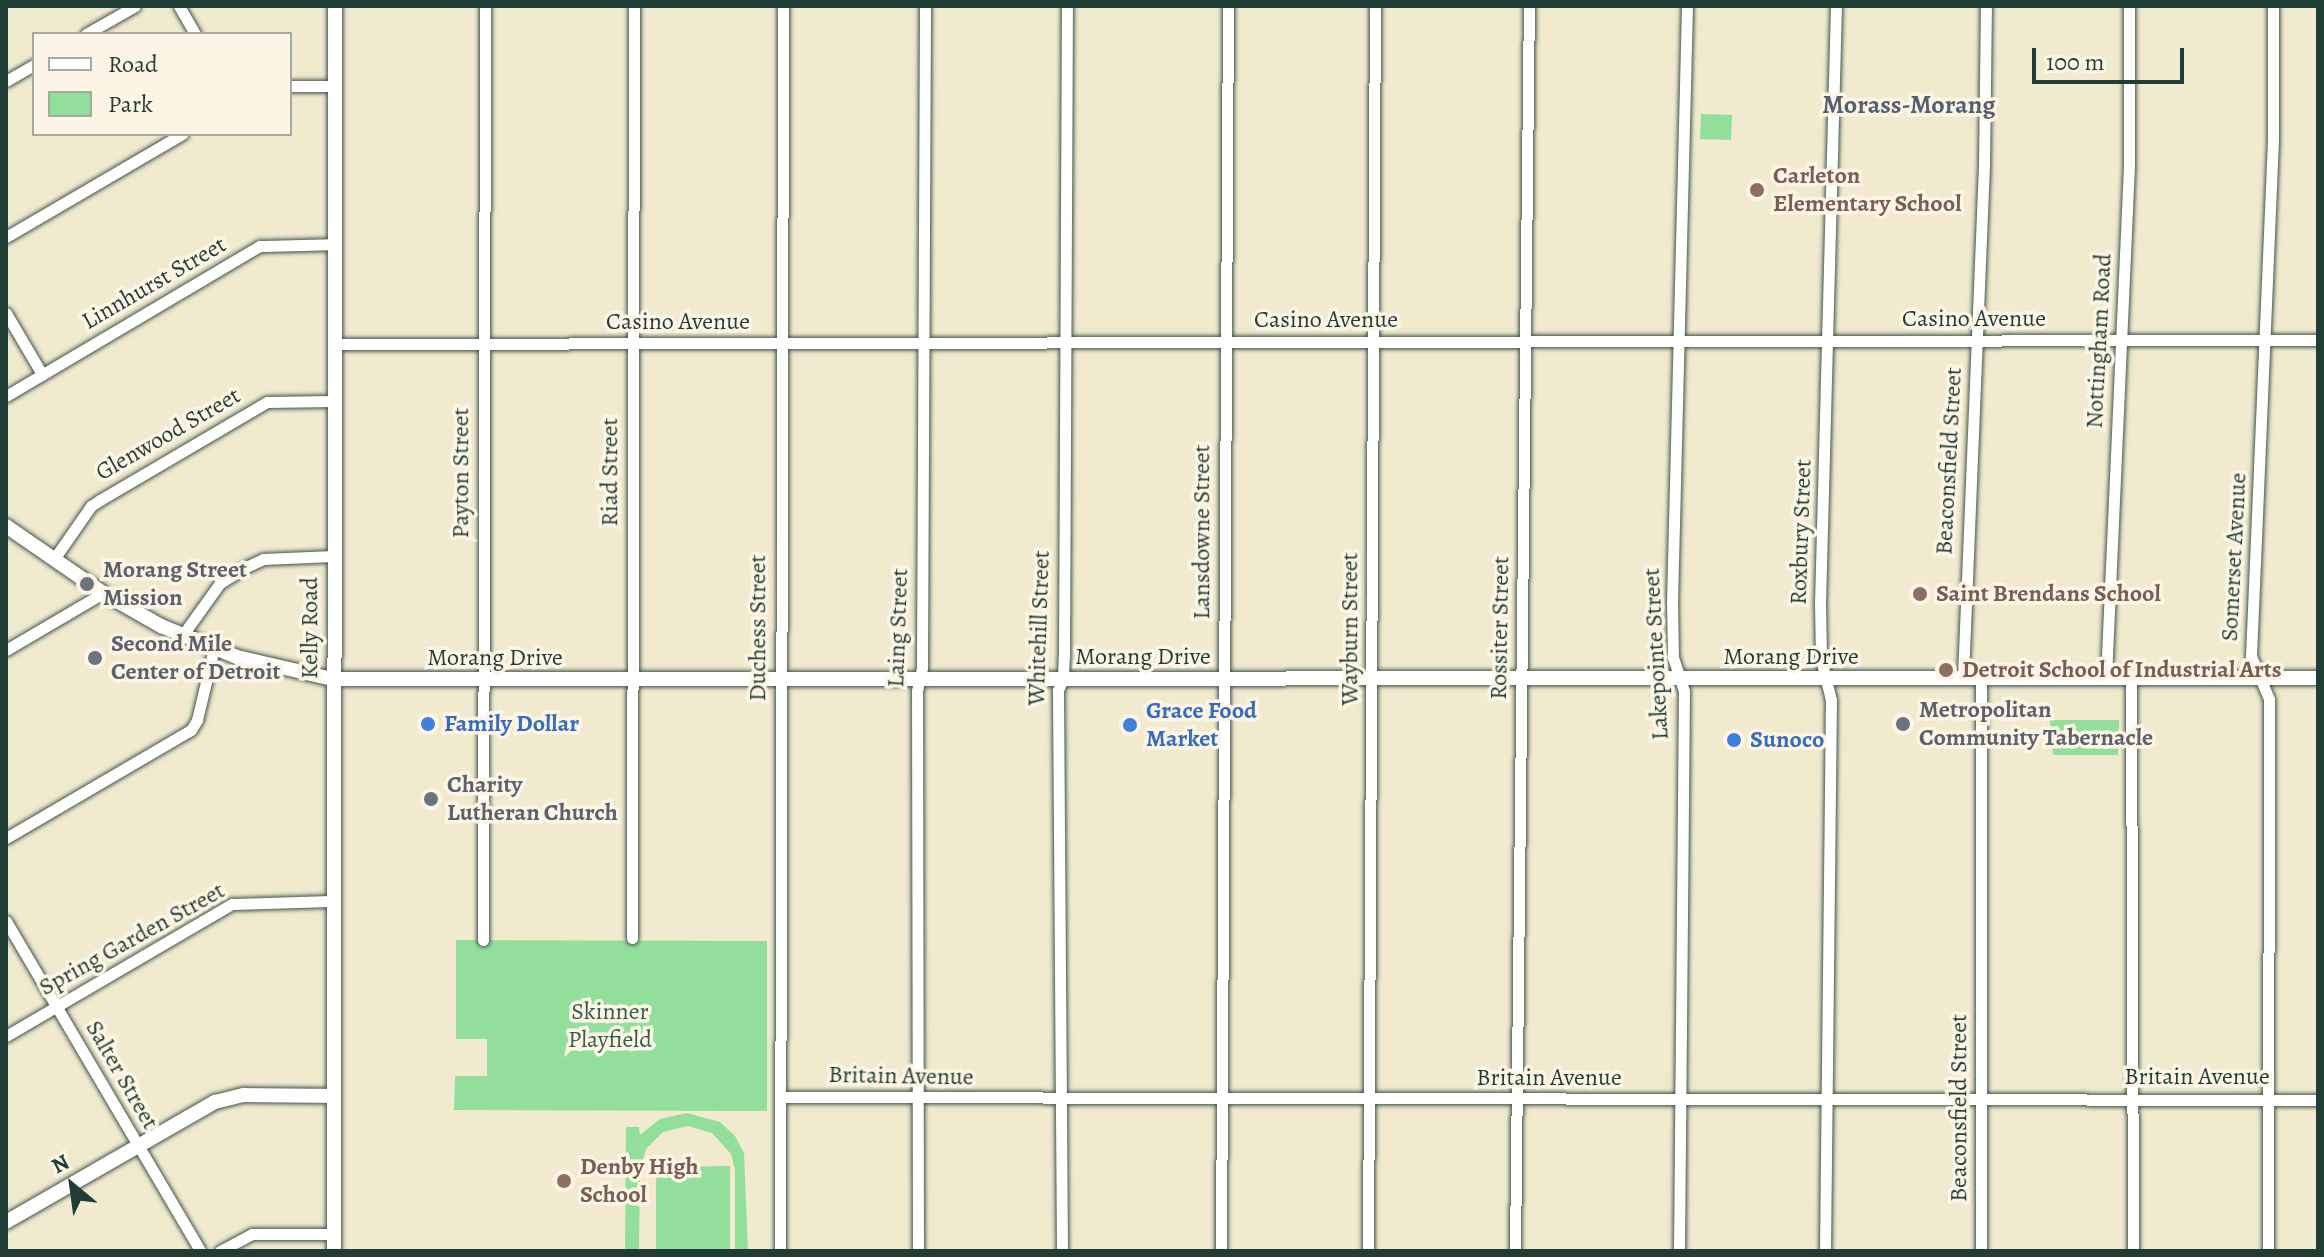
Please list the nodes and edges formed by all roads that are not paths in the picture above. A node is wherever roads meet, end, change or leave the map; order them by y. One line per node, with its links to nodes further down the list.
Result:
1 (135, 6): 17 (street)
2 (179, 6): 18 (street)
3 (335, 6): 22 (street, Kelly Road)
4 (485, 6): 40 (street, Payton Street)
5 (634, 6): 41 (street, Riad Street)
6 (783, 6): 35 (street, Duchess Street)
7 (925, 6): 36 (street, Laing Street)
8 (1067, 6): 37 (street, Whitehill Street)
9 (1228, 6): 38 (street, Lansdowne Street)
10 (1375, 6): 34 (street, Wayburn Street)
11 (1529, 6): 29 (street, Rossiter Street)
12 (1687, 6): 30 (street, Lakepointe Street)
13 (1836, 6): 31 (street, Roxbury Street)
14 (1986, 6): 32 (street, Beaconsfield Street)
15 (2129, 6): 33 (street, Nottingham Road)
16 (2273, 6): 27 (street, Somerset Avenue)
17 (90, 32)
18 (194, 32)
19 (32, 66): 20 (street)
20 (6, 81)
21 (292, 86): 22 (street)
22 (335, 86): 25 (street, Kelly Road)
23 (179, 136): 24 (street)
24 (6, 237)
25 (334, 244): 39 (street, Kelly Road); 42 (street, Linnhurst Street)
26 (6, 313): 42 (street)
27 (2265, 340): 28 (street, Casino Avenue); 33 (street, Casino Avenue); 56 (street, Somerset Avenue)
28 (2318, 340)
29 (1526, 341): 30 (street, Casino Avenue); 34 (street, Casino Avenue); 61 (street, Rossiter Street)
30 (1677, 341): 31 (street, Casino Avenue); 62 (street, Lakepointe Street)
31 (1829, 341): 32 (street, Casino Avenue); 63 (street, Roxbury Street)
32 (1977, 341): 33 (street, Casino Avenue); 52 (street, Beaconsfield Street)
33 (2121, 341): 54 (street, Nottingham Road)
34 (1373, 342): 38 (street, Casino Avenue); 60 (street, Wayburn Street)
35 (781, 343): 36 (street, Casino Avenue); 41 (street, Casino Avenue); 65 (street, Duchess Street)
36 (923, 343): 37 (street, Casino Avenue); 66 (street, Laing Street)
37 (1065, 343): 38 (street, Casino Avenue); 59 (street, Whitehill Street)
38 (1225, 343): 67 (street, Lansdowne Street)
39 (334, 344): 40 (street, Casino Avenue); 44 (street, Kelly Road)
40 (484, 344): 41 (street, Casino Avenue); 64 (street, Payton Street)
41 (632, 344): 68 (street, Riad Street)
42 (42, 374): 43 (street, Linnhurst Street)
43 (6, 396)
44 (333, 401): 46 (street, Kelly Road); 47 (street, Glenwood Street)
45 (6, 526): 47 (street, Morang Drive)
46 (333, 556): 49 (street); 58 (street, Kelly Road)
47 (54, 559): 48 (street, Morang Drive)
48 (103, 593): 49 (street, Morang Drive); 51 (street)
49 (182, 636): 50 (street, Morang Drive)
50 (214, 648): 58 (street, Morang Drive); 69 (street)
51 (6, 650)
52 (1963, 677): 53 (street, Morang Drive); 63 (street, Morang Drive)
53 (1981, 677): 54 (street, Morang Drive); 88 (street, Beaconsfield Street)
54 (2106, 678): 55 (street, Morang Drive)
55 (2131, 678): 56 (street, Morang Drive); 79 (street)
56 (2259, 678): 57 (street, Morang Drive); 83 (street, Somerset Avenue)
57 (2318, 678)
58 (332, 679): 64 (street, Morang Drive); 70 (street, Kelly Road)
59 (1063, 679): 66 (street, Morang Drive); 67 (street, Morang Drive); 80 (street, Whitehill Street)
60 (1373, 679): 61 (street, Morang Drive); 67 (street, Morang Drive); 81 (street, Wayburn Street)
61 (1522, 679): 62 (street, Morang Drive); 82 (street, Rossiter Street)
62 (1679, 679): 63 (street, Morang Drive); 86 (street, Lakepointe Street)
63 (1827, 679): 87 (street, Roxbury Street)
64 (482, 680): 68 (street, Morang Drive); 73 (street, Payton Street)
65 (780, 680): 66 (street, Morang Drive); 68 (street, Morang Drive); 77 (street, Duchess Street)
66 (919, 680): 78 (street, Laing Street)
67 (1224, 680): 85 (street, Lansdowne Street)
68 (631, 681): 72 (street, Riad Street)
69 (6, 838)
70 (333, 901): 74 (street, Spring Garden Street); 76 (street, Kelly Road)
71 (6, 921): 74 (street, Salter Street)
72 (632, 938)
73 (483, 940)
74 (56, 1006): 75 (street, Spring Garden Street); 89 (street, Salter Street)
75 (6, 1036)
76 (334, 1096): 89 (street); 91 (street, Kelly Road)
77 (780, 1097): 78 (street, Britain Avenue); 95 (street, Duchess Street)
78 (918, 1099): 80 (street, Britain Avenue); 96 (street, Laing Street)
79 (2133, 1099): 83 (street, Britain Avenue); 88 (street, Britain Avenue); 104 (street)
80 (1060, 1100): 85 (street, Britain Avenue); 97 (street, Whitehill Street)
81 (1369, 1100): 82 (street, Britain Avenue); 85 (street, Britain Avenue); 99 (street, Wayburn Street)
82 (1517, 1100): 86 (street, Britain Avenue); 100 (street, Rossiter Street)
83 (2269, 1100): 84 (street, Britain Avenue); 105 (street, Somerset Avenue)
84 (2318, 1100)
85 (1222, 1101): 98 (street, Lansdowne Street)
86 (1680, 1101): 87 (street, Britain Avenue); 101 (street, Lakepointe Street)
87 (1827, 1101): 88 (street, Britain Avenue); 102 (street, Roxbury Street)
88 (1981, 1101): 103 (street, Beaconsfield Street)
89 (139, 1146): 90 (street); 92 (street, Salter Street)
90 (6, 1222)
91 (334, 1234): 93 (street); 94 (street, Kelly Road)
92 (200, 1251)
93 (220, 1251)
94 (334, 1251)
95 (780, 1251)
96 (918, 1251)
97 (1062, 1251)
98 (1221, 1251)
99 (1368, 1251)
100 (1515, 1251)
101 (1679, 1251)
102 (1825, 1251)
103 (1981, 1251)
104 (2133, 1251)
105 (2268, 1251)

